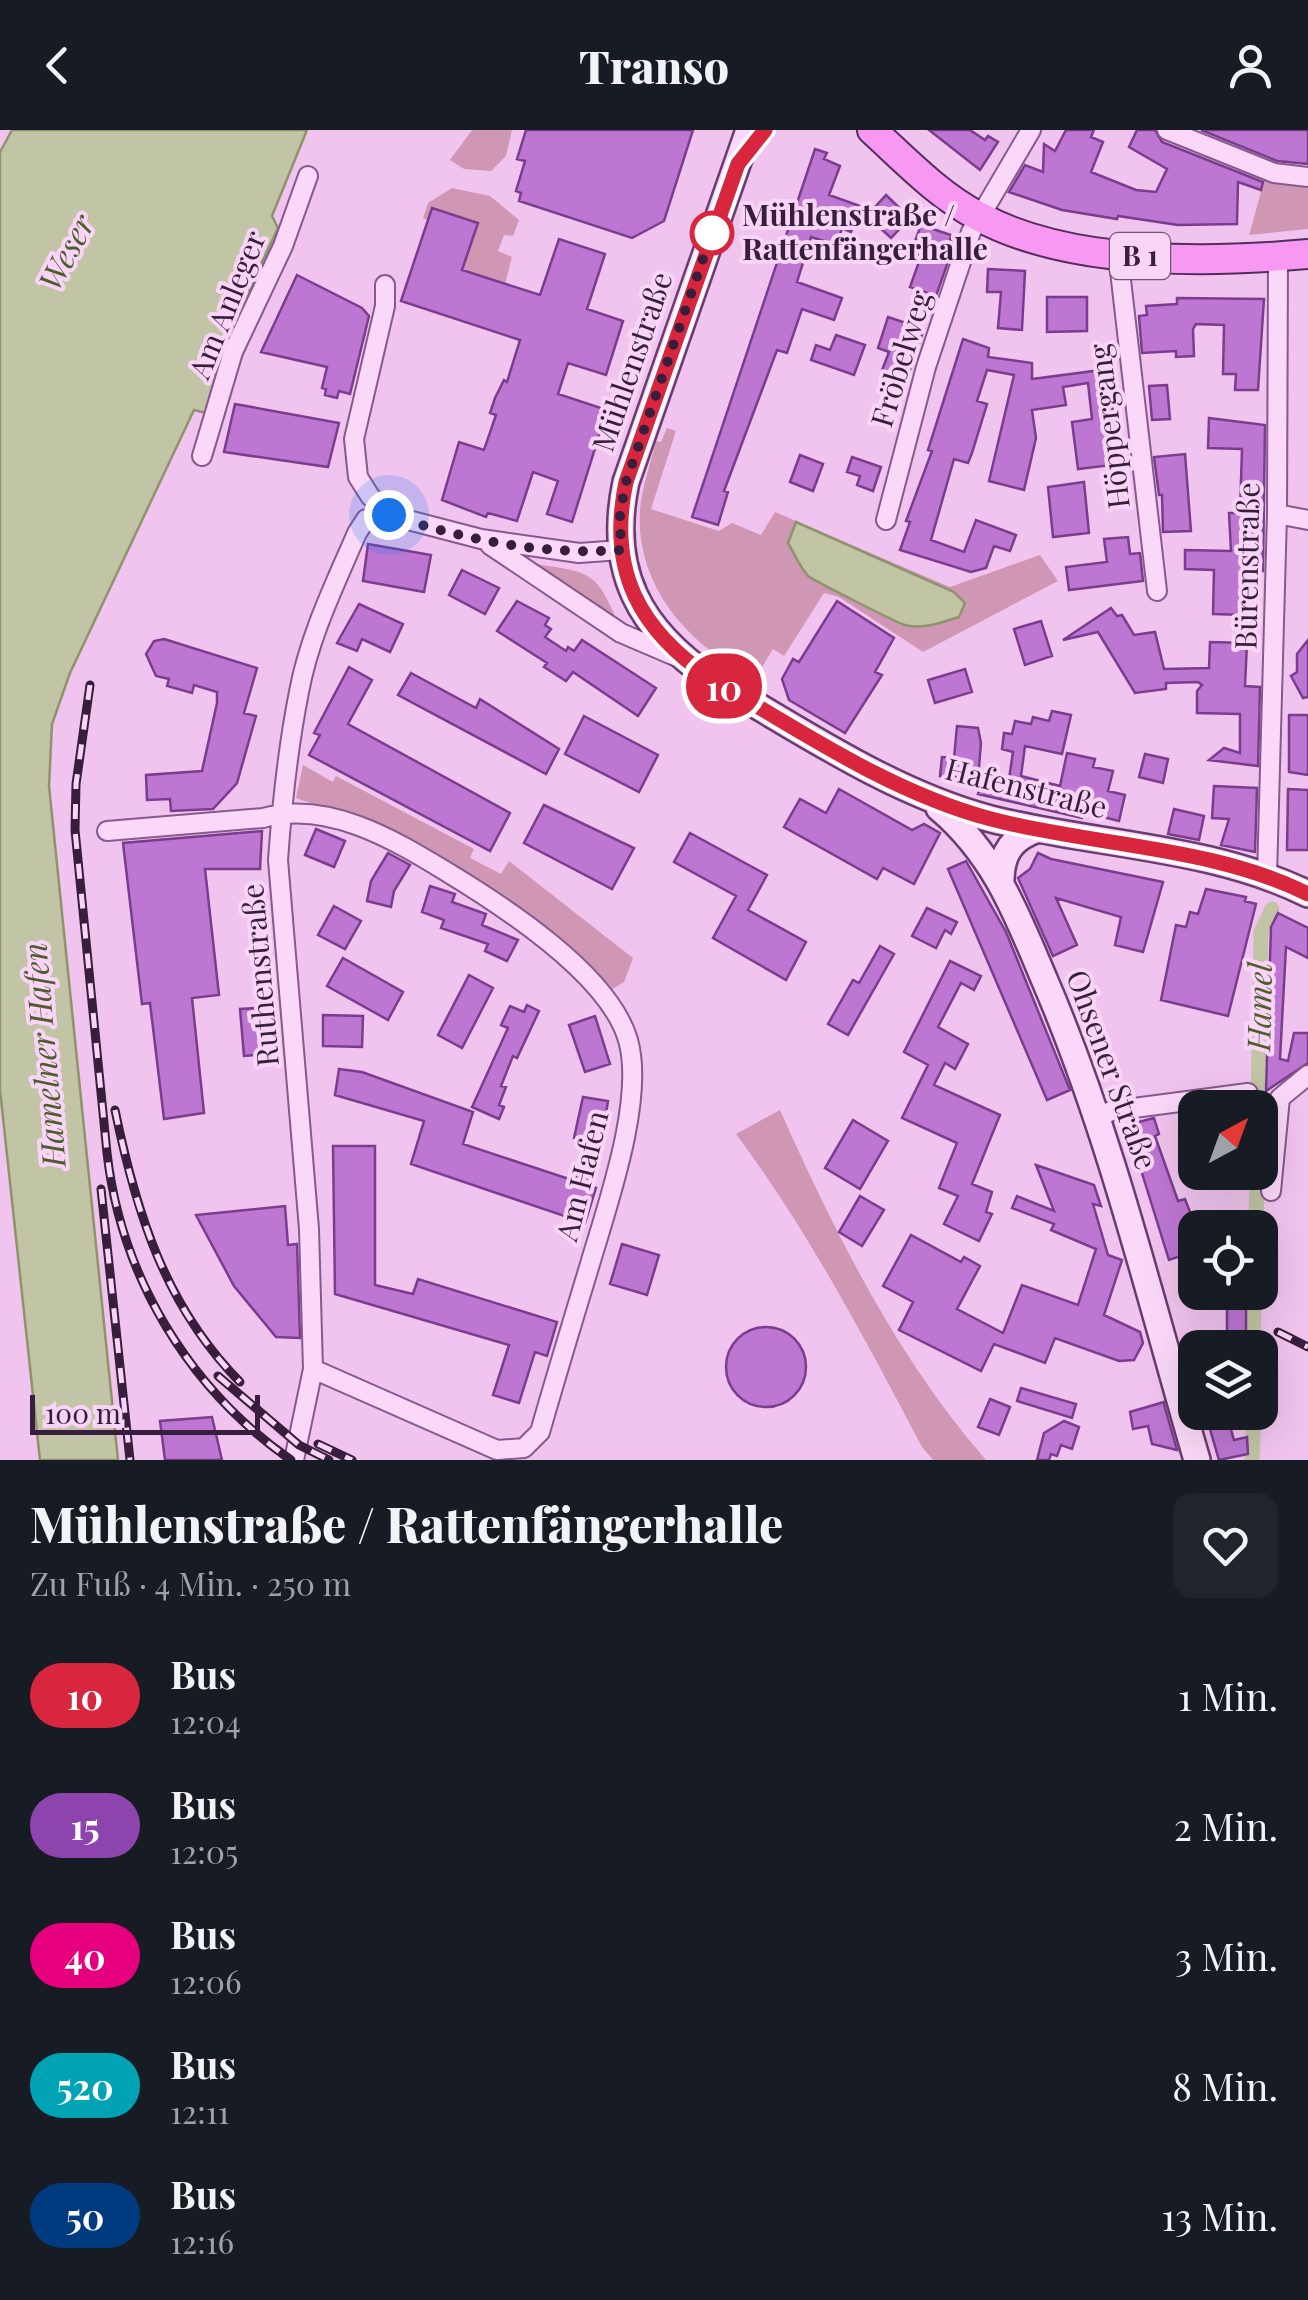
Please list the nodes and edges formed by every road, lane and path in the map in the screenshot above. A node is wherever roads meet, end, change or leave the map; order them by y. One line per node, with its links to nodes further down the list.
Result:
1 (749, 130): 6 (main road, Mühlenstraße)
2 (765, 130): 6 (main road)
3 (872, 130): 9 (main road, B 1)
4 (1031, 130): 9 (street, Fröbelweg)
5 (1168, 130): 8 (street)
6 (738, 164): 20 (main road, Mühlenstraße)
7 (308, 176): 14 (street, Am Anleger)
8 (1308, 177)
9 (978, 216): 10 (main road, B 1); 17 (street, Fröbelweg)
10 (1118, 254): 12 (main road, B 1); 21 (street, Höppergang)
11 (1308, 254): 12 (main road, B 1)
12 (1278, 257): 15 (street, Bürenstraße)
13 (384, 285): 16 (street)
14 (202, 456)
15 (1277, 514): 18 (street); 28 (street, Bürenstraße)
16 (389, 515): 19 (street, Hafenstraße); 25 (street, Ruthenstraße)
17 (886, 520)
18 (1308, 520)
19 (482, 539): 20 (street, Hafenstraße); 23 (street, Hafenstraße)
20 (621, 550): 22 (main road, Mühlenstraße)
21 (1157, 591)
22 (644, 618): 23 (main road, Hafenstraße)
23 (682, 659): 24 (main road, Hafenstraße)
24 (923, 796): 26 (main road, Hafenstraße); 29 (main road, Ohsener Straße)
25 (282, 812): 27 (street, Am Hafen); 35 (street, Ruthenstraße); 35 (street, Am Hafen)
26 (1038, 829): 28 (main road, Hafenstraße); 29 (main road)
27 (108, 831)
28 (1267, 876): 30 (main road, Hafenstraße)
29 (1001, 879): 33 (main road, Ohsener Straße)
30 (1308, 894)
31 (1308, 1075): 34 (street)
32 (1178, 1102): 33 (street)
33 (1098, 1118): 37 (main road, Ohsener Straße)
34 (1271, 1191)
35 (313, 1368): 36 (street, Ruthenstraße)
36 (294, 1460)
37 (1197, 1460)

